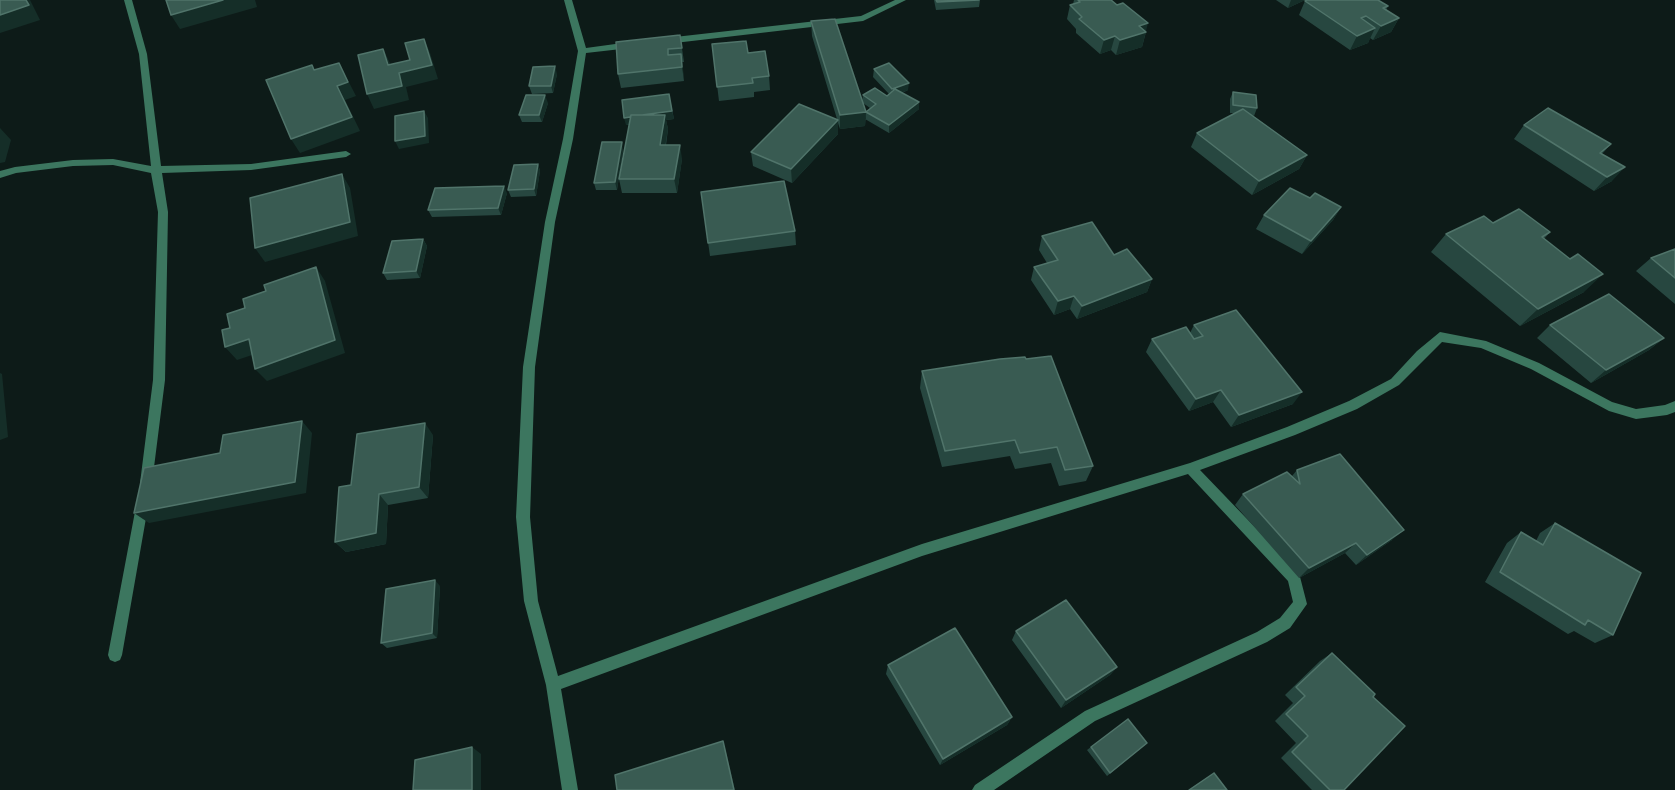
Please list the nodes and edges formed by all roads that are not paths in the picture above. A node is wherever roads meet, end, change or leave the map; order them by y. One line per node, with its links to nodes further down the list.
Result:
1 (128, 0): 8 (street)
2 (568, 0): 6 (street)
3 (902, 0): 4 (street)
4 (653, 43)
5 (641, 44): 6 (street)
6 (582, 51): 13 (street)
7 (346, 154): 8 (street)
8 (156, 170): 9 (street); 12 (street)
9 (0, 175)
10 (1675, 406): 11 (street)
11 (1190, 468): 13 (street); 15 (street)
12 (115, 655)
13 (553, 685): 14 (street)
14 (570, 790)
15 (980, 790)

